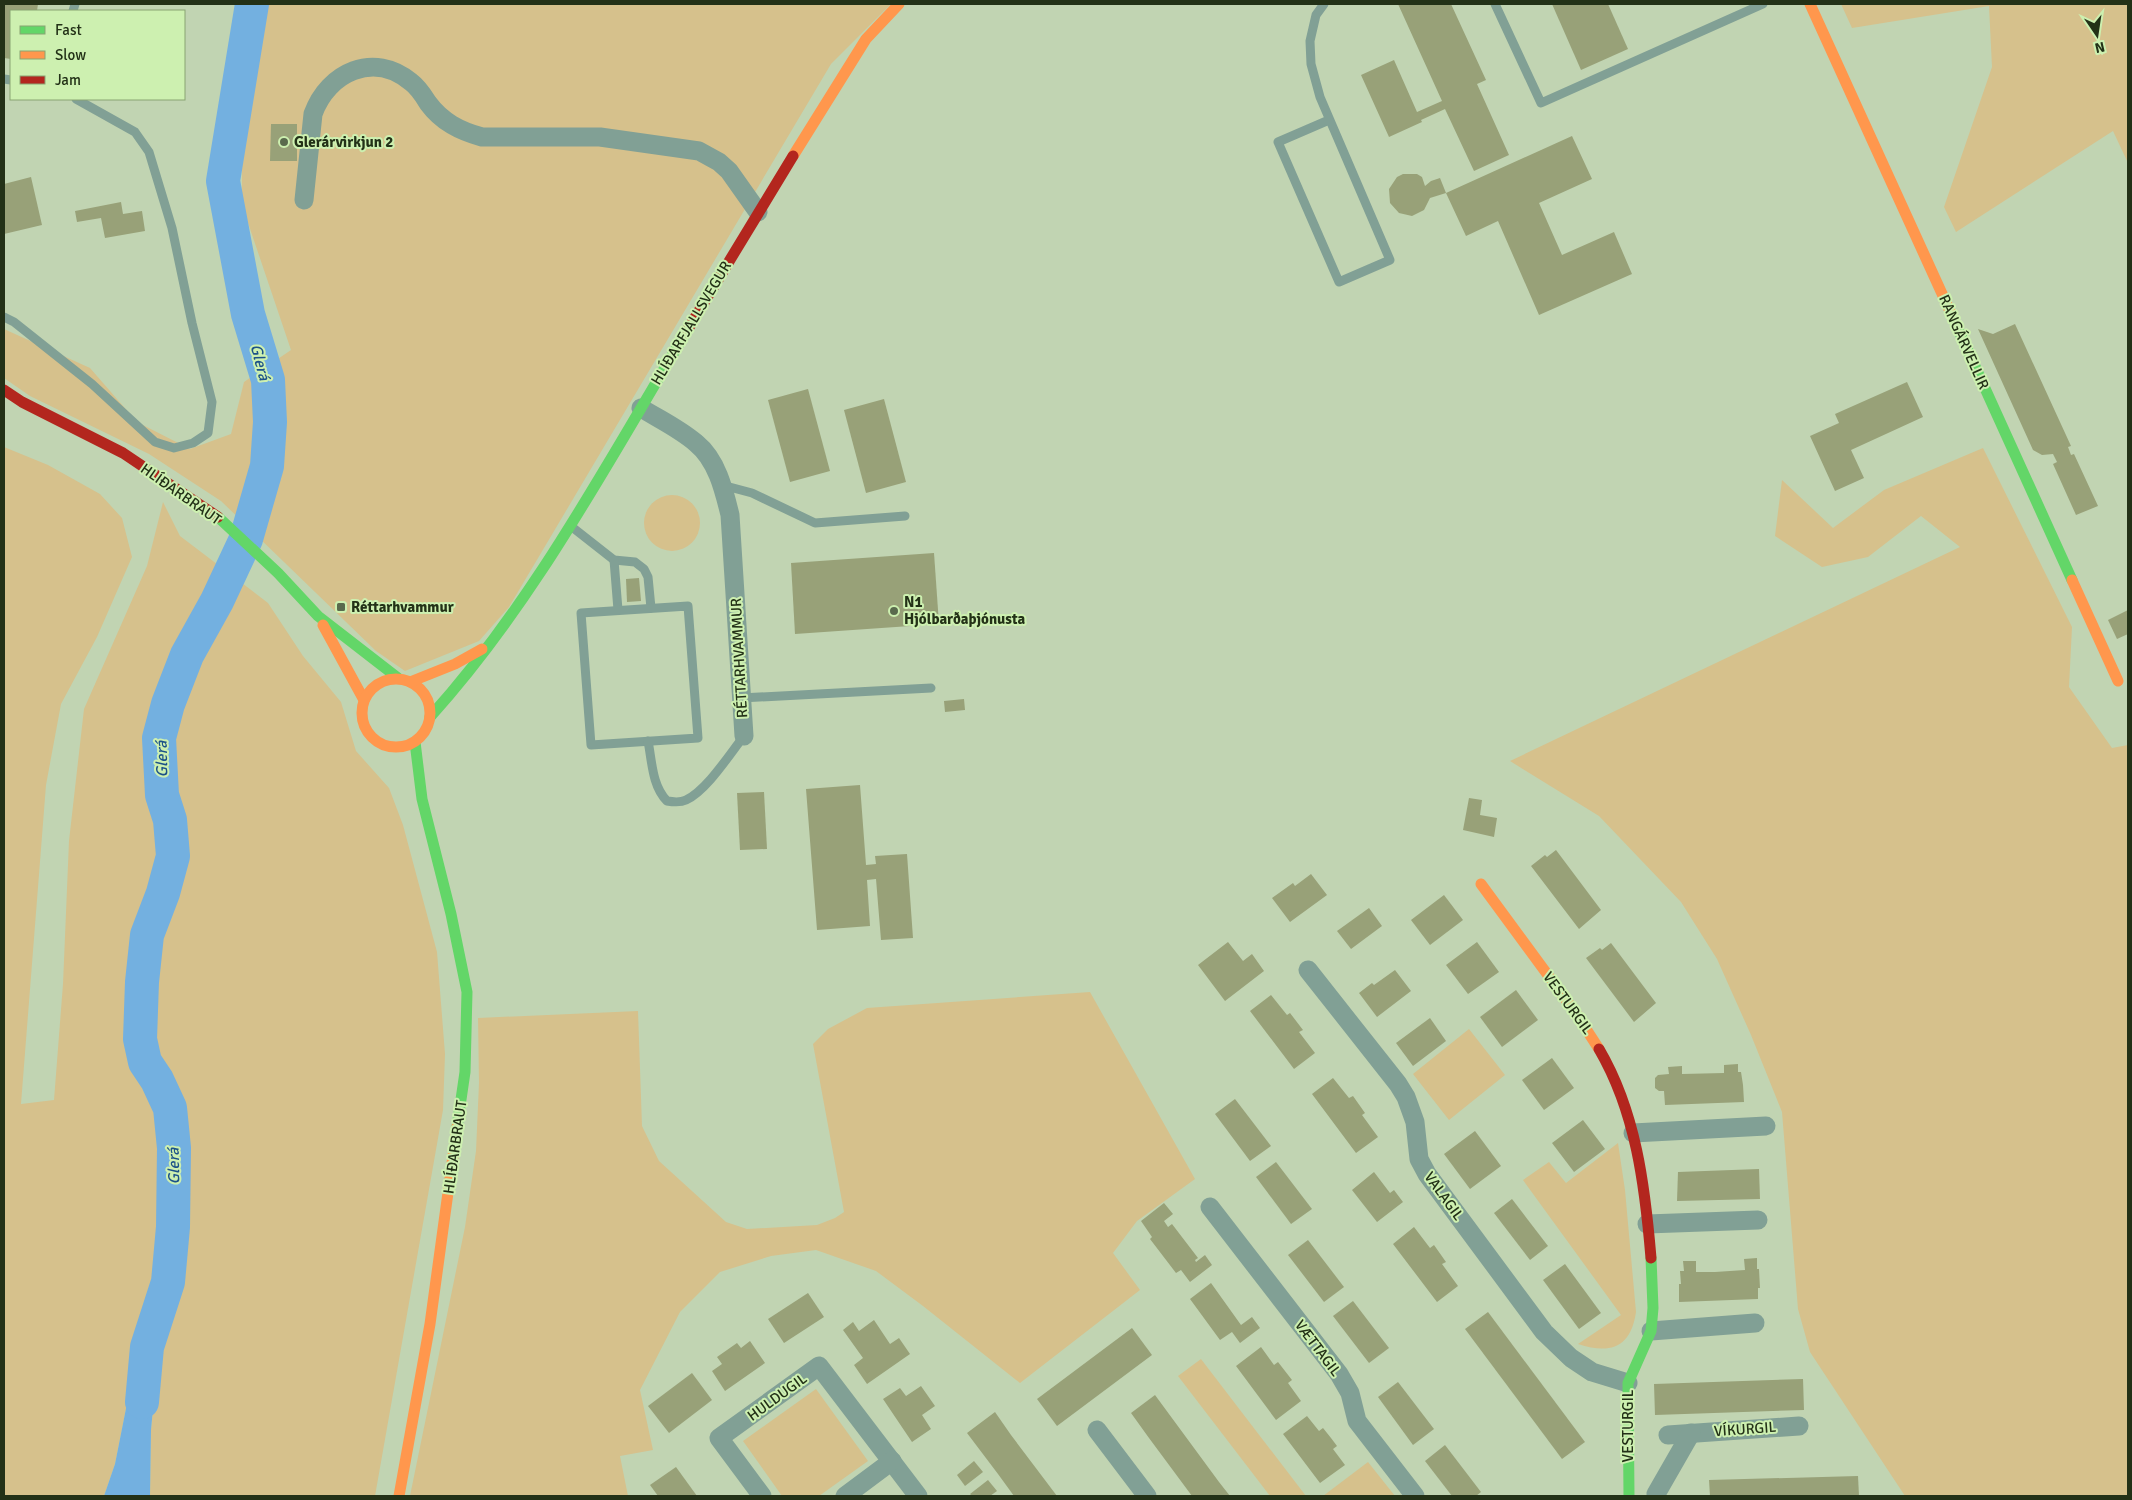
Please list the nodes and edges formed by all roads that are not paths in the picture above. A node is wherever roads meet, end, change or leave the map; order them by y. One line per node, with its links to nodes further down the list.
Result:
1 (899, 4): 9 (main road, HLÍÐARFJALLSVEGUR)
2 (1324, 4): 7 (lane)
3 (1495, 4): 4 (lane)
4 (1763, 4)
5 (1810, 4): 24 (main road, RANGÁRVELLIR)
6 (78, 100): 10 (lane)
7 (1329, 120): 7 (lane)
8 (304, 200): 9 (street)
9 (758, 212): 14 (main road, HLÍÐARFJALLSVEGUR)
10 (4, 317)
11 (4, 390): 13 (main road)
12 (4, 397): 13 (main road)
13 (22, 402): 21 (main road, HLÍÐARBRAUT)
14 (641, 408): 15 (street, RÉTTARHVAMMUR); 17 (main road, HLÍÐARFJALLSVEGUR)
15 (722, 485): 16 (lane); 27 (street, RÉTTARHVAMMUR)
16 (905, 516)
17 (570, 525): 18 (lane); 22 (main road, HLÍÐARFJALLSVEGUR)
18 (614, 560): 19 (lane); 20 (lane)
19 (651, 608): 20 (lane); 31 (lane)
20 (618, 610): 31 (lane)
21 (318, 616): 23 (main road, HLÍÐARBRAUT); 28 (main road, HLÍÐARBRAUT)
22 (487, 646): 25 (main road, HLÍÐARFJALLSVEGUR); 29 (main road, HLÍÐARFJALLSVEGUR)
23 (398, 678): 25 (main road, HLÍÐARBRAUT); 28 (main road)
24 (2118, 681)
25 (410, 682): 29 (main road, HLÍÐARBRAUT)
26 (931, 688): 27 (lane)
27 (741, 698): 30 (street, RÉTTARHVAMMUR)
28 (364, 700): 33 (main road, HLÍÐARBRAUT)
29 (430, 717): 32 (main road)
30 (744, 736): 31 (lane)
31 (648, 741)
32 (415, 742): 33 (main road); 36 (main road, HLÍÐARBRAUT)
33 (391, 747): 34 (main road, HLÍÐARBRAUT)
34 (399, 761)
35 (408, 775): 36 (main road, HLÍÐARBRAUT)
36 (422, 799): 54 (main road, HLÍÐARBRAUT)
37 (1481, 884): 40 (main road, VESTURGIL)
38 (1308, 970): 46 (street, VALAGIL)
39 (1766, 1126): 40 (street)
40 (1633, 1133): 43 (main road, VESTURGIL)
41 (1210, 1206): 59 (street, VÆTTAGIL)
42 (1758, 1220): 43 (street)
43 (1647, 1224): 45 (main road, VESTURGIL)
44 (1755, 1324): 45 (street)
45 (1651, 1331): 46 (main road, VESTURGIL)
46 (1628, 1383): 52 (main road, VESTURGIL)
47 (1799, 1426): 49 (street, VÍKURGIL)
48 (1096, 1430): 58 (street)
49 (1691, 1433): 50 (street, VÍKURGIL); 53 (street)
50 (1668, 1435)
51 (892, 1461): 55 (street, HULDUGIL); 56 (street); 57 (street, HULDUGIL)
52 (1629, 1494): 53 (street)
53 (1659, 1495)
54 (399, 1496)
55 (762, 1496)
56 (845, 1496)
57 (918, 1496)
58 (1147, 1496)
59 (1415, 1496)

